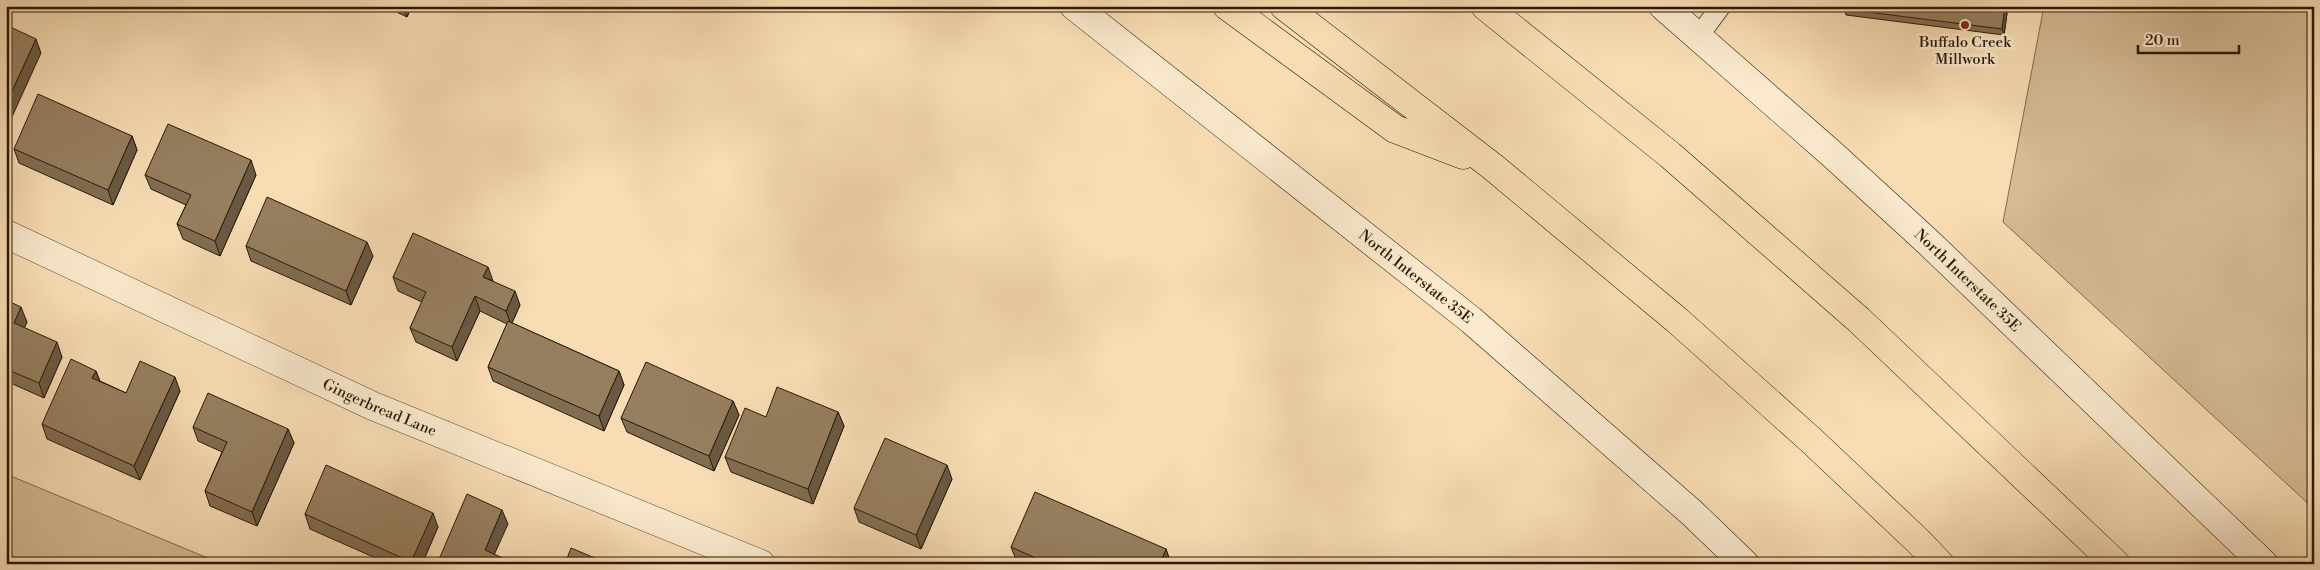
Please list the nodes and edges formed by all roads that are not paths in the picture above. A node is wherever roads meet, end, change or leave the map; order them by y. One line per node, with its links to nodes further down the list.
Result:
1 (1074, 6): 11 (main road, North Interstate 35E)
2 (1227, 6): 8 (highway)
3 (1284, 6): 8 (highway)
4 (1486, 6): 13 (highway)
5 (1663, 6): 7 (main road, North Interstate 35E)
6 (1721, 6): 7 (lane)
7 (1698, 37): 14 (main road, North Interstate 35E)
8 (1493, 167): 12 (highway)
9 (6, 234): 10 (main road, Gingerbread Lane)
10 (761, 564)
11 (1745, 564)
12 (1940, 564)
13 (2116, 564)
14 (2264, 564)

